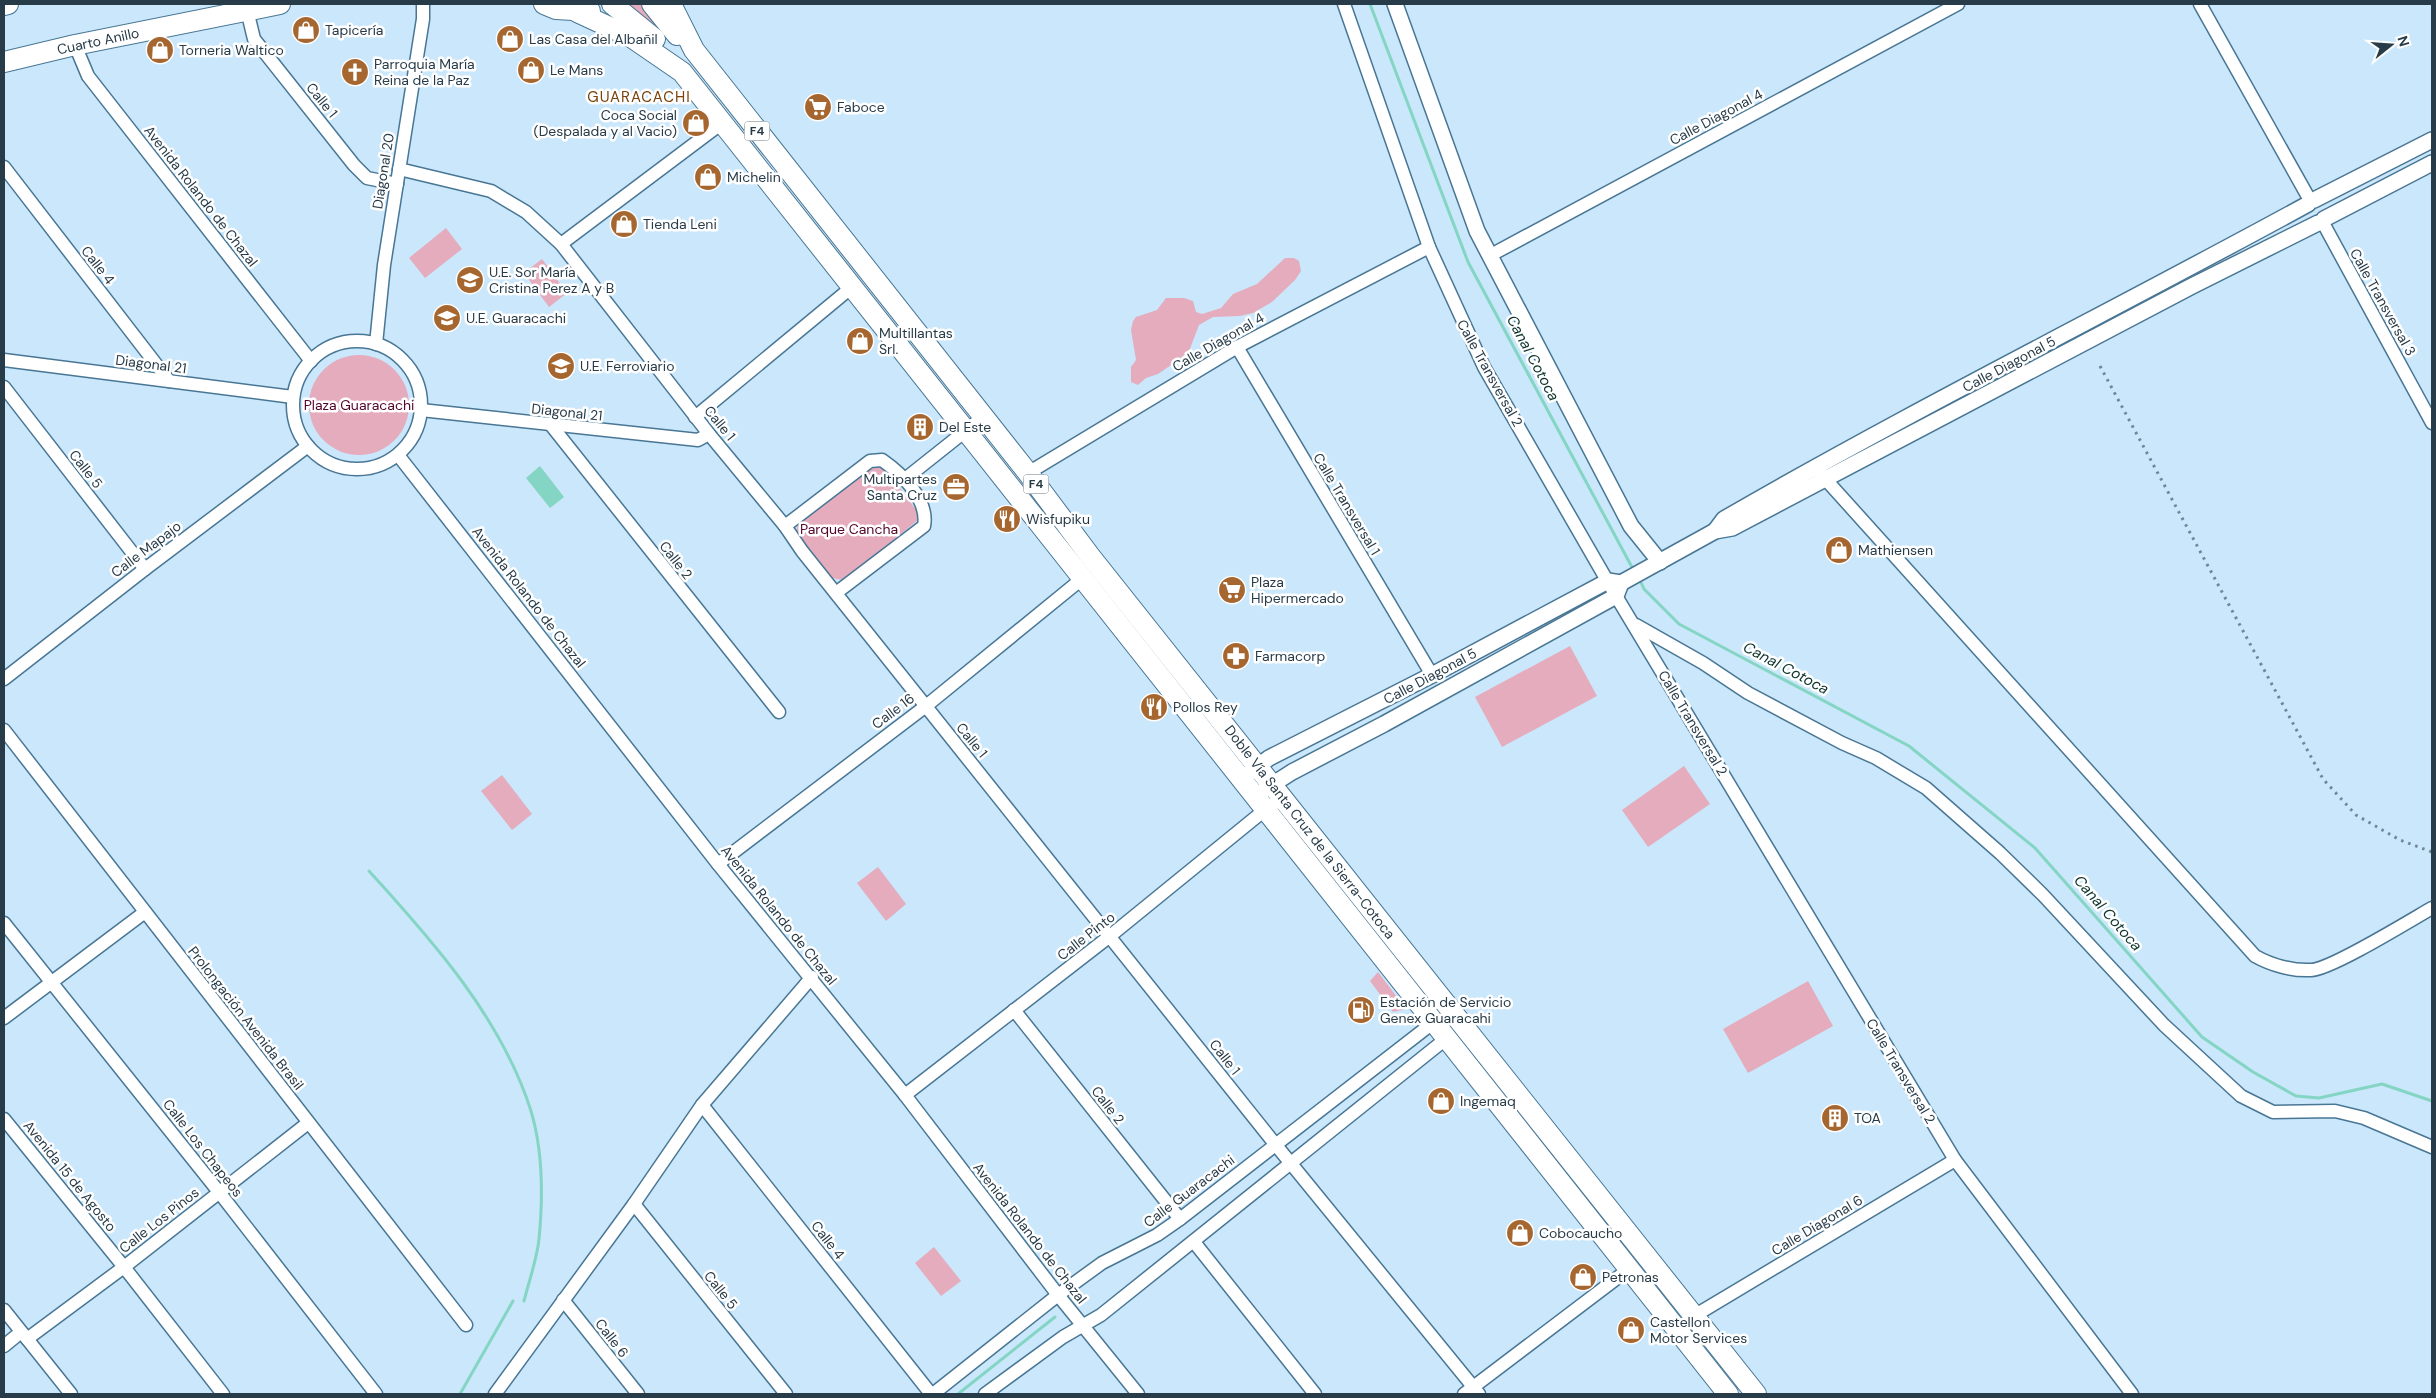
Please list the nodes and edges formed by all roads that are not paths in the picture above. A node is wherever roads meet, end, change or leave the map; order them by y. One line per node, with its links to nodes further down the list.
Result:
1 (8, 4): 13 (highway)
2 (224, 4): 16 (highway)
3 (280, 4): 14 (highway, Cuarto Anillo)
4 (423, 4): 24 (street, Diagonal 20)
5 (544, 4): 15 (highway, F4)
6 (615, 4): 15 (highway, F4); 19 (highway)
7 (652, 4): 17 (highway)
8 (671, 4): 17 (highway, Doble Vía Santa Cruz de la Sierra-Cotoca / F4)
9 (1344, 4): 29 (street, Calle Transversal 2)
10 (1395, 4): 30 (street)
11 (1958, 4): 30 (street, Calle Diagonal 4)
12 (2200, 4): 26 (street)
13 (4, 5)
14 (247, 10): 16 (highway, Cuarto Anillo); 25 (street, Calle 1)
15 (576, 12): 19 (highway, F4)
16 (75, 45): 18 (highway, Cuarto Anillo); 35 (street, Avenida Rolando de Chazal)
17 (694, 50): 44 (highway, Doble Vía Santa Cruz de la Sierra-Cotoca / F4)
18 (4, 62)
19 (682, 72): 20 (highway, F4)
20 (722, 123): 28 (street); 31 (highway, F4)
21 (2432, 140): 26 (street, Calle Diagonal 5)
22 (2432, 163): 27 (street, Calle Diagonal 5)
23 (4, 167): 37 (street, Calle 4)
24 (399, 169): 25 (street, Diagonal 20); 28 (street, Calle 1)
25 (397, 184): 32 (street, Diagonal 20)
26 (2311, 202): 27 (street); 36 (street, Calle Diagonal 5)
27 (2322, 221): 39 (street, Calle Diagonal 5); 45 (street, Calle Transversal 3)
28 (560, 244): 43 (street, Calle 1)
29 (1429, 247): 33 (street, Calle Diagonal 4); 61 (street, Calle Transversal 2)
30 (1489, 256): 58 (street)
31 (852, 287): 43 (street); 48 (highway, F4)
32 (376, 344): 35 (street); 41 (street)
33 (1237, 347): 53 (street, Calle Diagonal 4); 64 (street, Calle Transversal 1)
34 (4, 360): 37 (street, Diagonal 21)
35 (311, 361): 40 (street)
36 (1984, 377): 39 (street); 42 (street, Calle Diagonal 5)
37 (169, 381): 40 (street, Diagonal 21)
38 (4, 387): 59 (street, Calle 5)
39 (1992, 391): 47 (street, Calle Diagonal 5)
40 (294, 397): 50 (street)
41 (421, 410): 46 (street, Diagonal 21); 51 (street)
42 (1916, 412): 47 (street); 52 (street, Calle Diagonal 5)
43 (695, 417): 49 (street, Calle 1)
44 (983, 417): 48 (street); 53 (highway, Doble Vía Santa Cruz de la Sierra-Cotoca / F4)
45 (2432, 423)
46 (551, 425): 49 (street, Diagonal 21); 67 (street, Calle 2)
47 (1924, 426): 55 (street, Calle Diagonal 5)
48 (966, 430): 54 (street); 60 (highway, F4)
49 (709, 434): 56 (street, Calle 1)
50 (308, 446): 51 (street); 59 (street, Calle Mapajo)
51 (398, 455): 73 (street, Avenida Rolando de Chazal)
52 (1815, 466): 55 (street); 57 (street, Calle Diagonal 5)
53 (1028, 473): 69 (highway, Doble Vía Santa Cruz de la Sierra-Cotoca / F4)
54 (905, 479): 56 (street); 62 (street)
55 (1825, 480): 57 (street, Calle Diagonal 5); 74 (street)
56 (784, 526): 62 (street, Calle 1)
57 (1715, 531): 58 (street, Calle Diagonal 5)
58 (1660, 562): 61 (street, Calle Diagonal 5)
59 (144, 569): 65 (street, Calle Mapajo)
60 (1083, 578): 66 (street, Calle 16); 70 (highway, Doble Vía Santa Cruz de la Sierra-Cotoca / F4)
61 (1617, 585): 63 (street, Calle Transversal 2); 64 (street, Calle Diagonal 5); 71 (street, Calle Diagonal 5)
62 (836, 593): 66 (street, Calle 1)
63 (1634, 624): 89 (street); 90 (street, Calle Transversal 2)
64 (1432, 675): 69 (street, Calle Diagonal 5)
65 (4, 679)
66 (926, 706): 73 (street, Calle 16); 77 (street, Calle 1)
67 (778, 712)
68 (4, 730): 75 (street, Prolongación Avenida Brasil)
69 (1258, 766): 70 (street, Calle Diagonal 5); 71 (highway, Doble Vía Santa Cruz de la Sierra-Cotoca / F4)
70 (1242, 778): 72 (highway, Doble Vía Santa Cruz de la Sierra-Cotoca / F4)
71 (1278, 791): 72 (street, Calle Diagonal 5); 101 (highway, Doble Vía Santa Cruz de la Sierra-Cotoca / F4)
72 (1261, 803): 77 (street, Calle Pinto); 82 (highway, Doble Vía Santa Cruz de la Sierra-Cotoca / F4)
73 (718, 864): 78 (street, Avenida Rolando de Chazal)
74 (2432, 908)
75 (145, 912): 79 (street); 87 (street, Prolongación Avenida Brasil)
76 (4, 923): 79 (street, Calle Los Chapeos)
77 (1110, 936): 80 (street, Calle Pinto); 88 (street, Calle 1)
78 (812, 977): 84 (street, Avenida Rolando de Chazal); 85 (street)
79 (52, 982): 81 (street); 92 (street, Calle Los Chapeos)
80 (1014, 1010): 84 (street, Calle Pinto); 94 (street, Calle 2)
81 (4, 1018)
82 (1434, 1022): 83 (highway, Doble Vía Santa Cruz de la Sierra-Cotoca / F4); 88 (street, Calle Guaracachi)
83 (1447, 1038): 91 (street); 97 (highway, Doble Vía Santa Cruz de la Sierra-Cotoca / F4)
84 (905, 1095): 98 (street, Avenida Rolando de Chazal)
85 (702, 1105): 93 (street); 113 (street, Calle 4)
86 (4, 1119): 96 (street, Avenida 15 de Agosto)
87 (308, 1123): 92 (street, Calle Los Pinos); 102 (street, Prolongación Avenida Brasil)
88 (1275, 1144): 91 (street, Calle 1); 94 (street, Calle Guaracachi)
89 (2432, 1147)
90 (1955, 1160): 101 (street, Calle Diagonal 6); 119 (street, Calle Transversal 2)
91 (1290, 1163): 95 (street); 106 (street, Calle 1)
92 (219, 1192): 96 (street, Calle Los Pinos); 109 (street, Calle Los Chapeos)
93 (634, 1204): 99 (street); 112 (street, Calle 5)
94 (1180, 1219): 98 (street, Calle Guaracachi)
95 (1194, 1242): 103 (street); 116 (street)
96 (124, 1267): 104 (street, Calle Los Pinos); 108 (street, Avenida 15 de Agosto)
97 (1629, 1269): 106 (street); 117 (highway, Doble Vía Santa Cruz de la Sierra-Cotoca / F4)
98 (1058, 1295): 103 (street, Avenida Rolando de Chazal); 113 (street, Calle Guaracachi)
99 (563, 1300): 110 (street); 111 (street, Calle 6)
100 (4, 1310): 104 (street)
101 (1694, 1316): 118 (highway, Doble Vía Santa Cruz de la Sierra-Cotoca / F4)
102 (466, 1325)
103 (1083, 1326): 114 (street); 115 (street, Avenida Rolando de Chazal)
104 (24, 1336): 105 (street, Calle Los Pinos); 107 (street)
105 (4, 1346)
106 (1472, 1392)
107 (70, 1394)
108 (223, 1394)
109 (376, 1394)
110 (495, 1394)
111 (638, 1394)
112 (786, 1394)
113 (932, 1394)
114 (985, 1394)
115 (1138, 1394)
116 (1315, 1394)
117 (1728, 1394)
118 (1756, 1394)
119 (2132, 1394)

